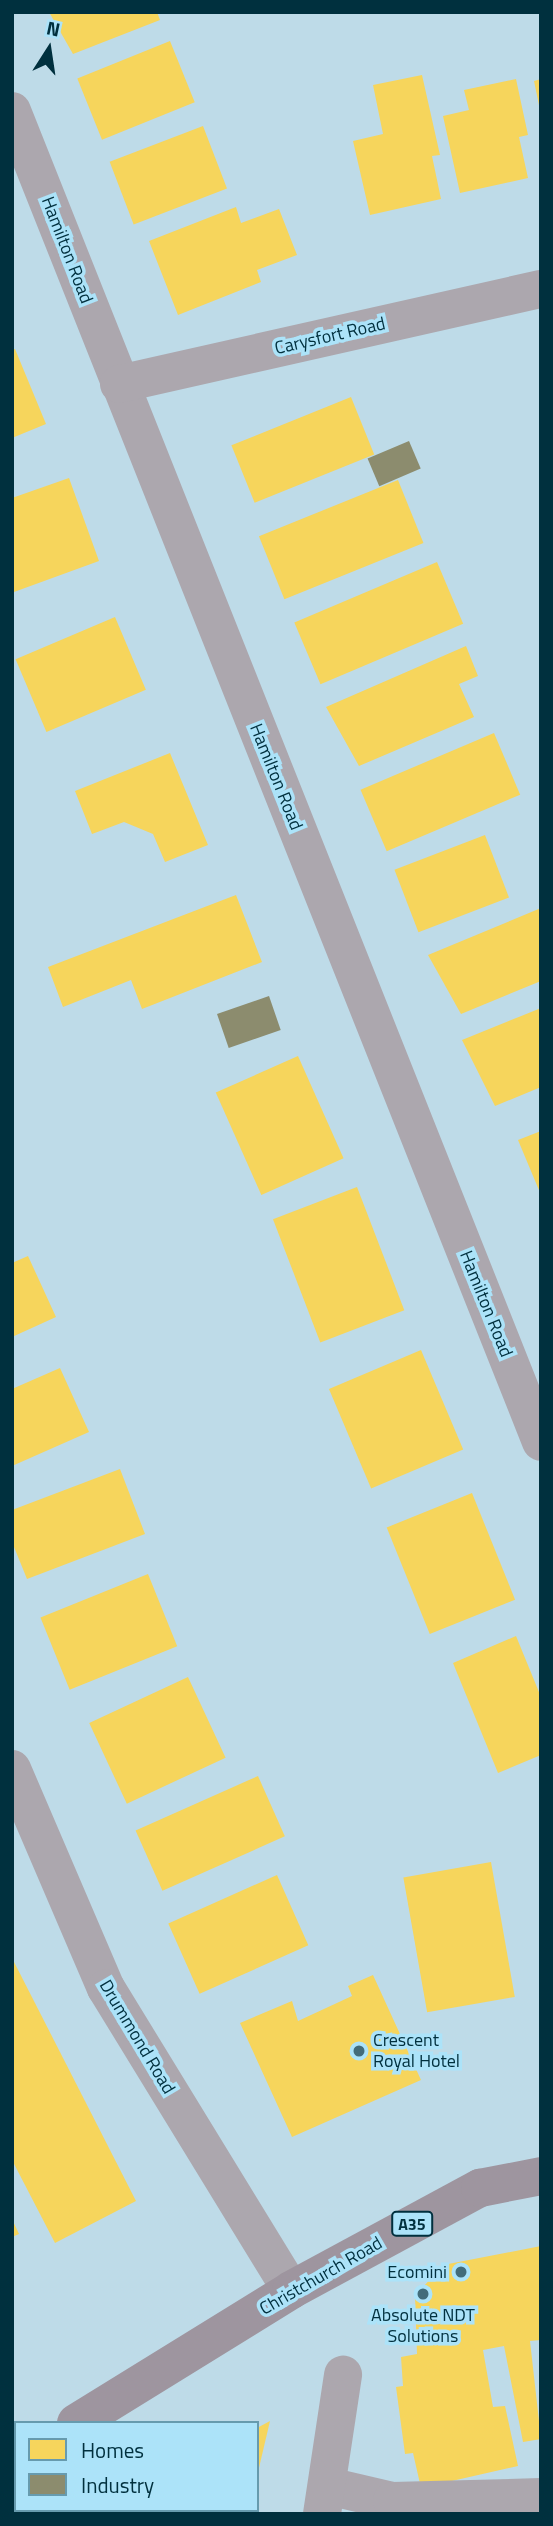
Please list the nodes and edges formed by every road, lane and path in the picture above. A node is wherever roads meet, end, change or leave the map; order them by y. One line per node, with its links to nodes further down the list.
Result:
1 (12, 111): 3 (street, Hamilton Road)
2 (541, 289): 3 (street, Carysfort Road)
3 (119, 384): 4 (street, Hamilton Road)
4 (541, 1442)
5 (12, 1769): 7 (street, Drummond Road)
6 (541, 2176): 7 (main road, Christchurch Road / A35)
7 (290, 2290): 9 (main road, Christchurch Road / A35)
8 (343, 2375): 11 (street)
9 (79, 2421)
10 (541, 2497): 11 (street)
11 (325, 2500)

